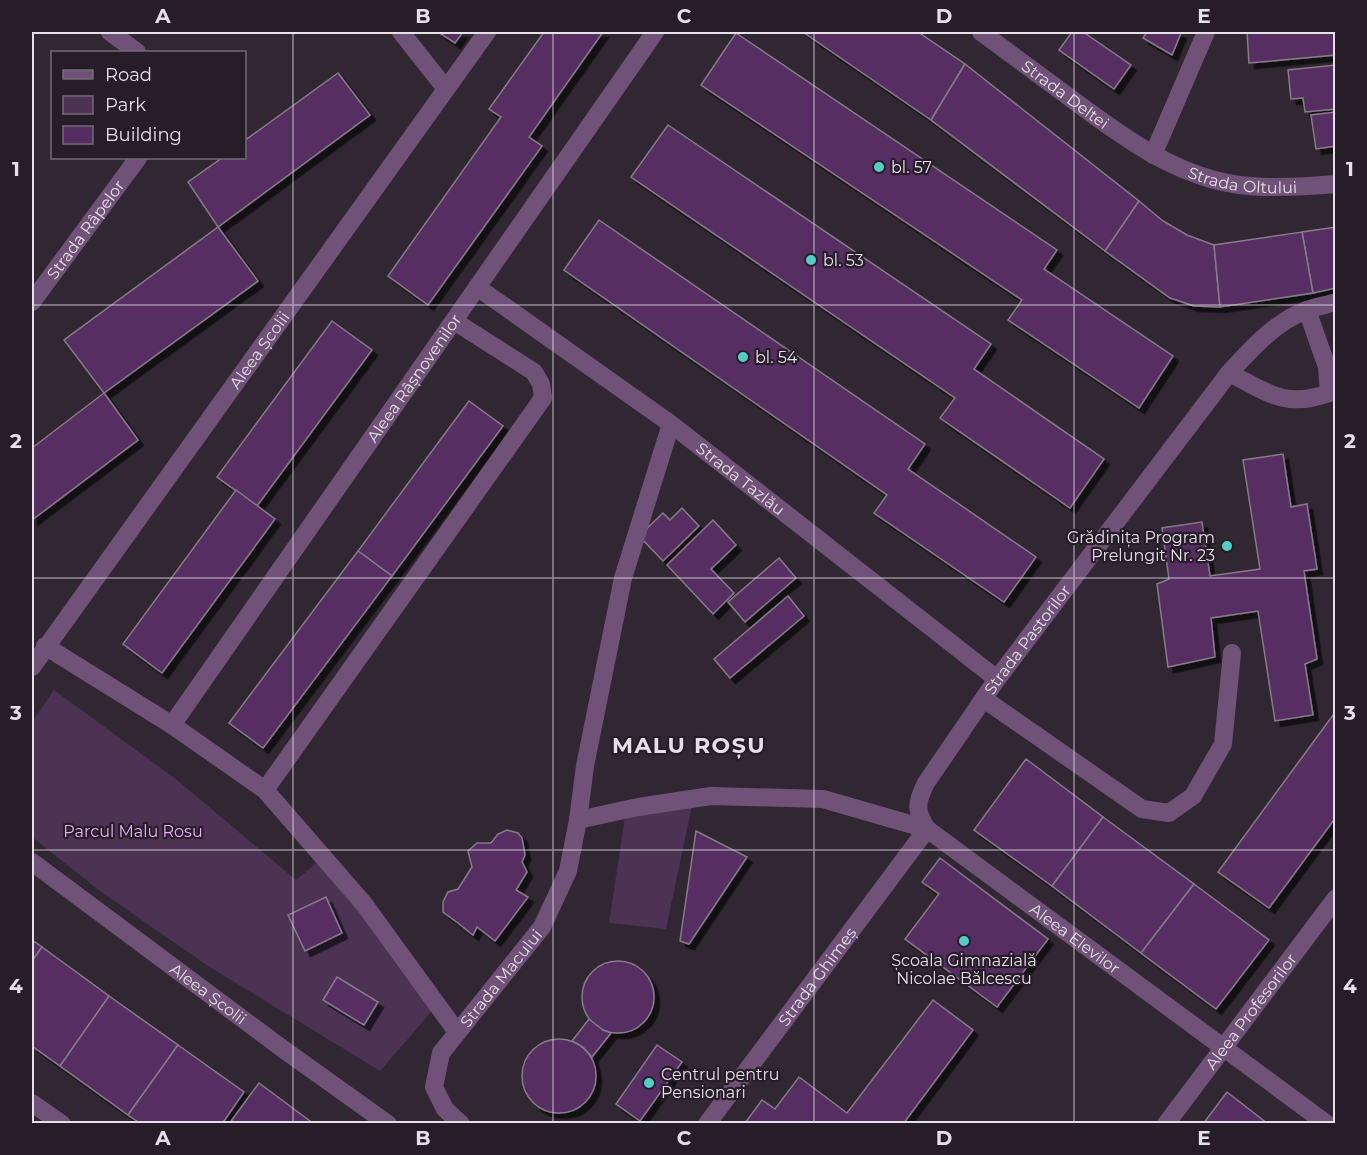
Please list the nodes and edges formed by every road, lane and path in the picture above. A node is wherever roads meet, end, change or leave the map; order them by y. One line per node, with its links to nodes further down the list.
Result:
1 (110, 32): 7 (street)
2 (401, 32): 8 (street)
3 (487, 32): 8 (street, Aleea Școlii)
4 (655, 32): 12 (street, Aleea Râșnovenilor)
5 (981, 32): 9 (street, Strada Deltei)
6 (1206, 32): 9 (street)
7 (136, 51)
8 (446, 89): 19 (street, Aleea Școlii)
9 (1153, 155): 11 (street, Strada Oltului)
10 (137, 159): 13 (street, Strada Râpelor)
11 (1335, 184)
12 (477, 287): 16 (street, Aleea Râșnovenilor); 18 (street, Strada Tazlău)
13 (32, 302)
14 (1335, 302): 15 (street, Strada Pastorilor)
15 (1307, 310): 17 (street, Strada Pastorilor); 17 (street)
16 (454, 321): 24 (street, Aleea Râșnovenilor); 25 (street)
17 (1229, 373): 22 (street, Strada Pastorilor)
18 (671, 424): 22 (street, Strada Tazlău); 26 (street, Strada Macului)
19 (45, 646): 21 (street, Aleea Școlii); 24 (street, Strada Macului)
20 (1232, 653): 23 (street)
21 (32, 667)
22 (997, 679): 23 (street, Strada Pastorilor)
23 (984, 699): 27 (street, Strada Pastorilor)
24 (172, 725): 25 (street, Strada Macului)
25 (265, 790): 30 (street, Strada Macului)
26 (578, 820): 27 (street); 30 (street, Strada Macului)
27 (927, 829): 31 (street, Aleea Elevilor); 36 (street, Strada Ghimeș)
28 (32, 862): 34 (street, Aleea Școlii)
29 (1335, 898): 31 (street, Aleea Profesorilor)
30 (457, 1032): 35 (street)
31 (1224, 1047): 37 (street, Aleea Profesorilor); 38 (street)
32 (32, 1103): 33 (street)
33 (62, 1124)
34 (388, 1124)
35 (461, 1124)
36 (707, 1124)
37 (1166, 1124)
38 (1327, 1124)

